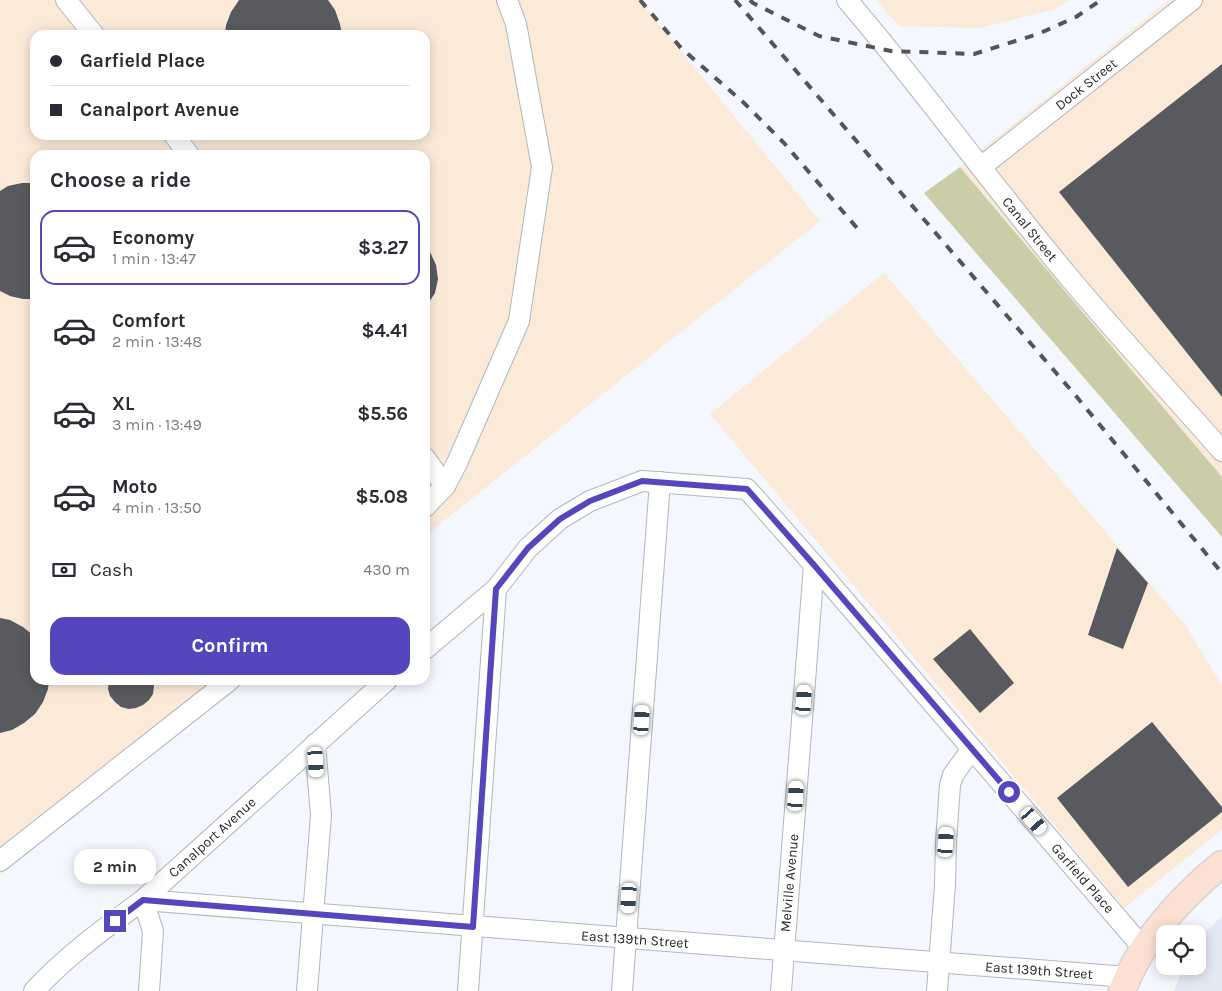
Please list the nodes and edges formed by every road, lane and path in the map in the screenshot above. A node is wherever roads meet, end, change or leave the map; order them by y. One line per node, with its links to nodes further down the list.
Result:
1 (66, 0): 5 (street)
2 (507, 0): 10 (street)
3 (847, 0): 6 (street, Canal Street)
4 (1192, 0): 6 (street, Dock Street)
5 (90, 30)
6 (981, 168): 7 (street, Canal Street)
7 (1219, 443)
8 (430, 465): 10 (street)
9 (660, 482): 12 (street, Garfield Place); 13 (street); 24 (street)
10 (445, 486): 11 (street)
11 (430, 502)
12 (814, 565): 18 (street, Garfield Place); 26 (street, Melville Avenue)
13 (496, 589): 14 (street); 23 (street)
14 (430, 644)
15 (224, 685): 19 (street)
16 (381, 685): 17 (street, Canalport Avenue)
17 (315, 744): 21 (street, Canalport Avenue); 22 (street)
18 (972, 749): 25 (street, Garfield Place); 27 (street)
19 (0, 861)
20 (1222, 864): 25 (main road)
21 (143, 900): 22 (street, East 139th Street); 29 (street, Canalport Avenue); 30 (street)
22 (313, 914): 23 (street, East 139th Street); 31 (street)
23 (473, 927): 24 (street, East 139th Street); 32 (street)
24 (626, 938): 26 (street, East 139th Street); 33 (street)
25 (1144, 949): 28 (main road)
26 (784, 950): 27 (street, East 139th Street); 34 (street, Melville Avenue)
27 (939, 962): 28 (street, East 139th Street); 35 (street)
28 (1125, 984)
29 (34, 991)
30 (149, 991)
31 (308, 991)
32 (468, 991)
33 (622, 991)
34 (781, 991)
35 (937, 991)

